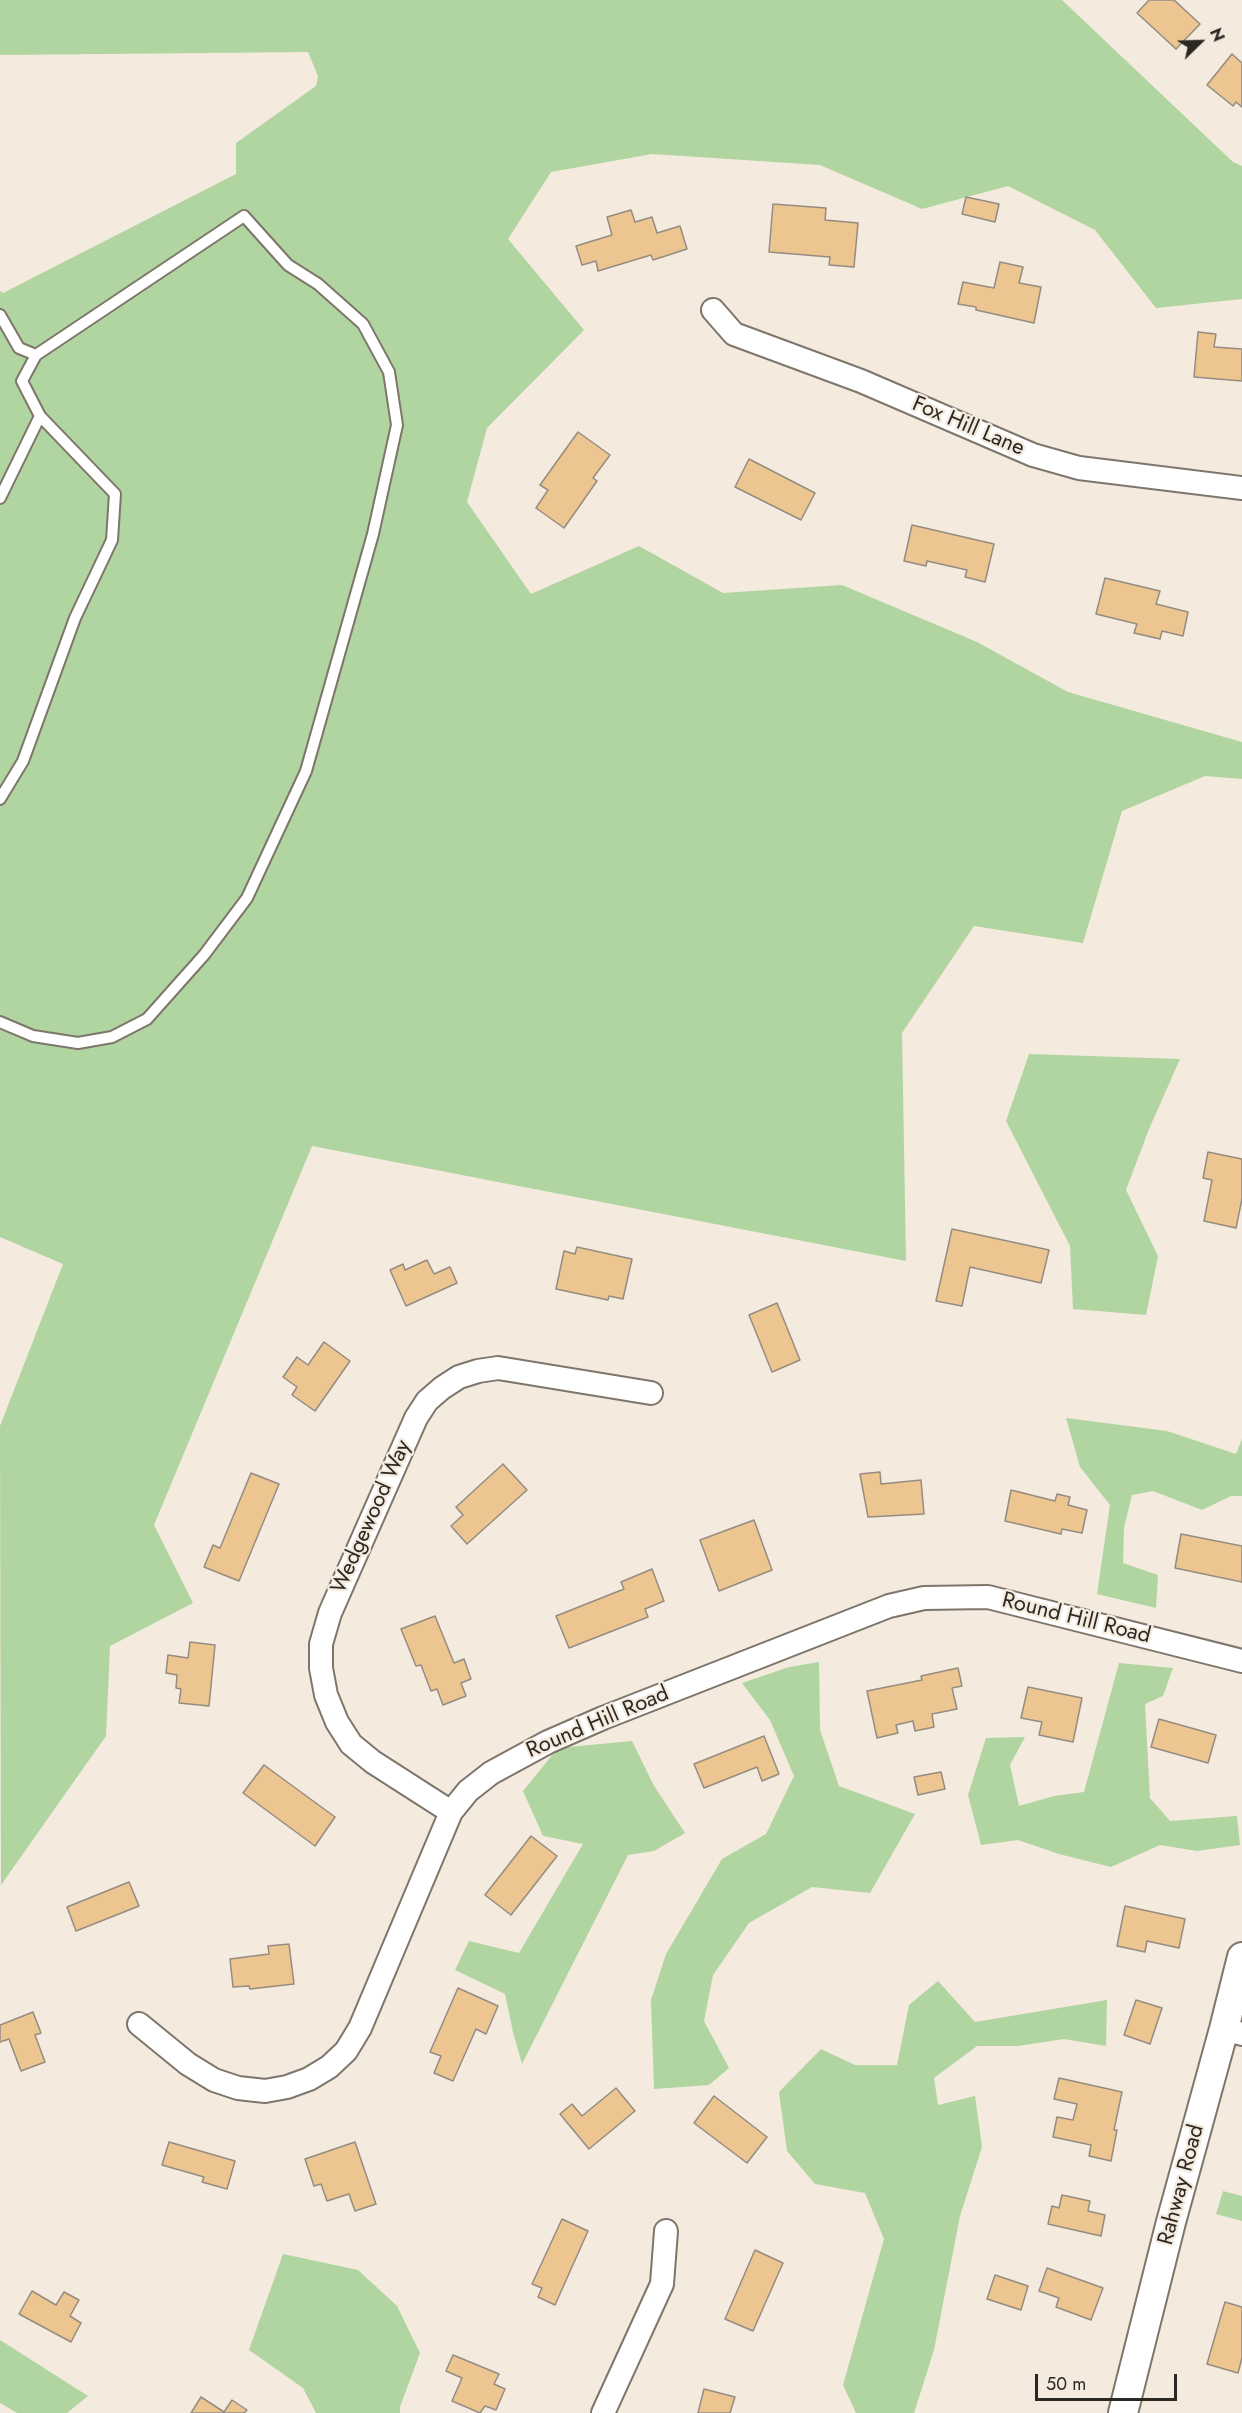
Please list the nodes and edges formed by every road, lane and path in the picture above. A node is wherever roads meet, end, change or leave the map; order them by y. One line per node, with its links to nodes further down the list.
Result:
1 (713, 310): 5 (street, Fox Hill Lane)
2 (0, 315): 3 (lane)
3 (36, 355): 4 (lane); 8 (lane)
4 (39, 416): 6 (lane); 7 (lane)
5 (1242, 488)
6 (0, 498)
7 (0, 799)
8 (0, 1022)
9 (651, 1393): 11 (street, Wedgewood Way)
10 (1242, 1661): 11 (street, Round Hill Road)
11 (451, 1812): 13 (street, Round Hill Road)
12 (1242, 1957): 14 (street, Rahway Road)
13 (139, 2024)
14 (1233, 2031): 17 (street, Rahway Road)
15 (666, 2231): 16 (street)
16 (603, 2413)
17 (1123, 2413)

